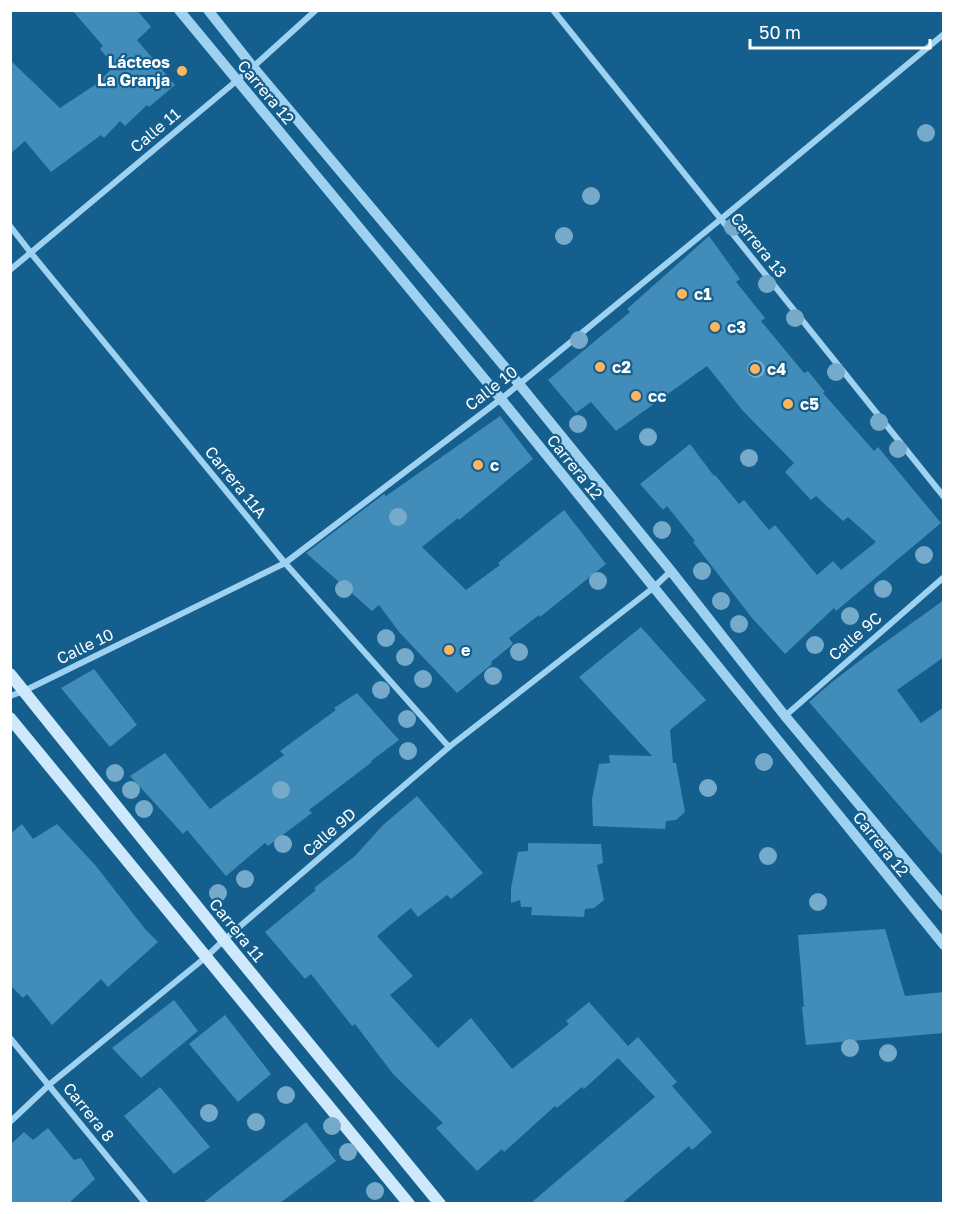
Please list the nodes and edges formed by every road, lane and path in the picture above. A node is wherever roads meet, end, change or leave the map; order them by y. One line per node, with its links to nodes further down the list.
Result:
1 (179, 10): 7 (street, Carrera 12)
2 (208, 10): 6 (street, Carrera 12)
3 (316, 10): 6 (street, Calle 11)
4 (553, 10): 8 (street, Carrera 13)
5 (944, 34): 8 (street, Calle 10)
6 (252, 67): 7 (street, Calle 11); 12 (street, Carrera 12)
7 (236, 79): 10 (street, Calle 11); 13 (street, Carrera 12)
8 (721, 219): 12 (street, Calle 10); 14 (street, Carrera 13)
9 (10, 226): 10 (street, Carrera 11A)
10 (31, 253): 11 (street, Calle 11); 15 (street, Carrera 11A)
11 (10, 270)
12 (519, 384): 13 (street, Calle 10); 16 (street, Carrera 12)
13 (501, 399): 15 (street, Calle 10); 18 (street, Carrera 12)
14 (944, 496)
15 (285, 563): 20 (street, Calle 10); 24 (street, Carrera 11A)
16 (671, 571): 18 (street, Calle 9D); 22 (street, Carrera 12)
17 (944, 577): 22 (street, Calle 9C)
18 (653, 588): 24 (street, Calle 9D); 27 (street, Carrera 12)
19 (10, 674): 20 (main road, Carrera 11)
20 (24, 691): 21 (street, Calle 10); 26 (main road, Carrera 11)
21 (10, 696)
22 (785, 716): 25 (street, Carrera 12)
23 (10, 718): 28 (main road)
24 (449, 747): 26 (street, Calle 9D)
25 (944, 906)
26 (224, 940): 28 (street, Calle 9D); 34 (main road, Carrera 11)
27 (944, 945)
28 (206, 957): 30 (street, Calle 9D); 33 (main road)
29 (10, 1038): 30 (street, Carrera 8)
30 (50, 1084): 31 (street, Calle 9D); 32 (street, Carrera 8)
31 (10, 1122)
32 (146, 1203)
33 (409, 1203)
34 (440, 1203)

